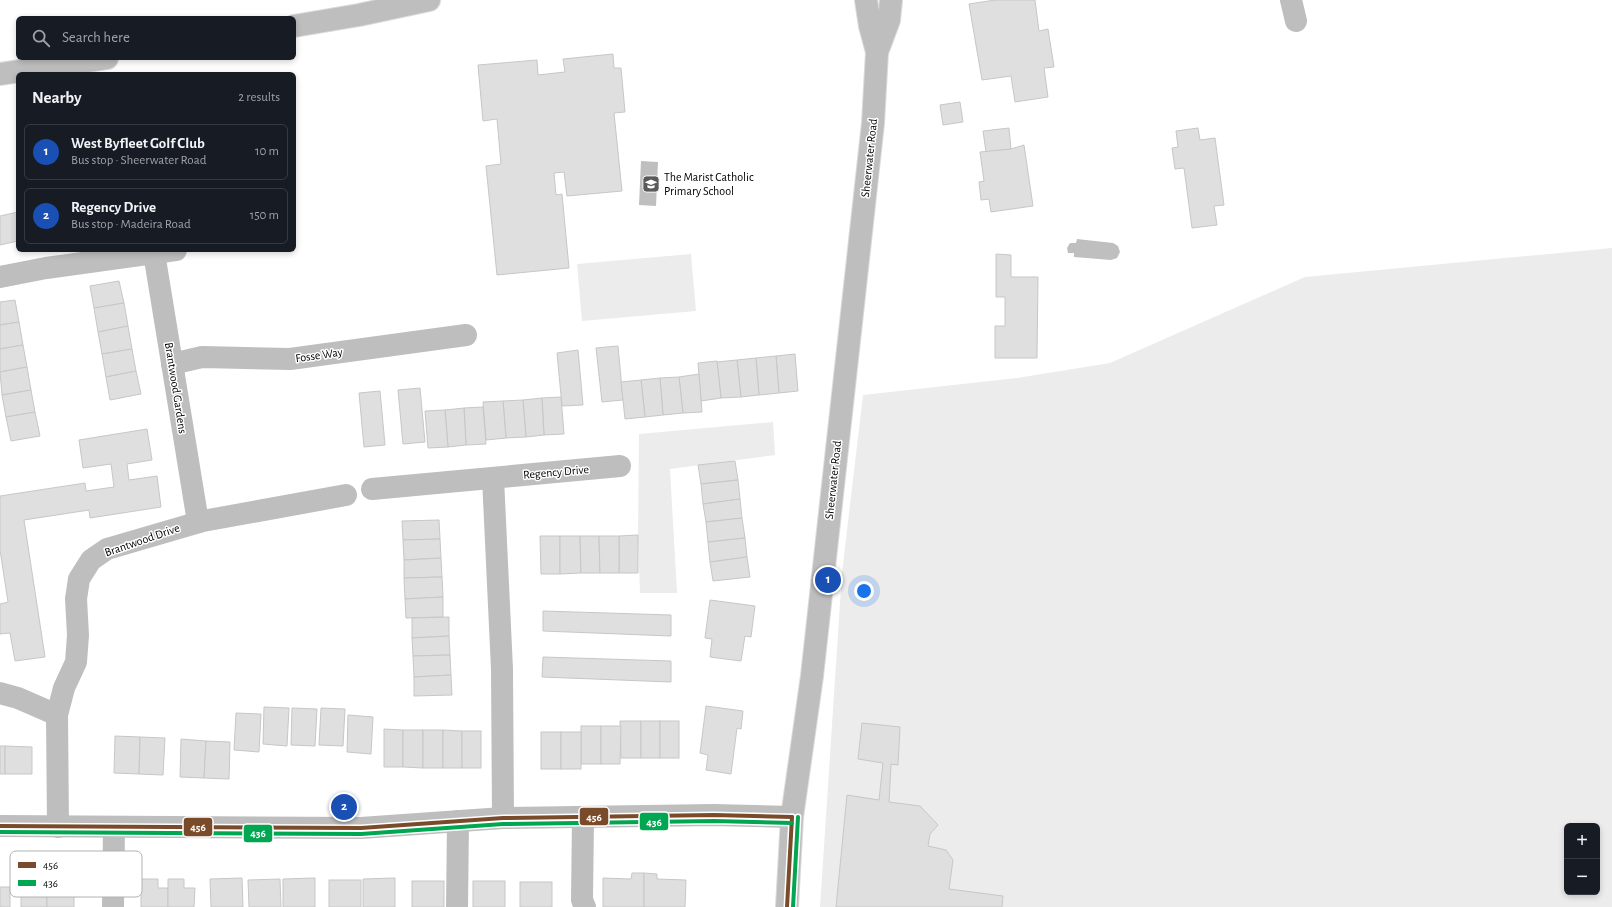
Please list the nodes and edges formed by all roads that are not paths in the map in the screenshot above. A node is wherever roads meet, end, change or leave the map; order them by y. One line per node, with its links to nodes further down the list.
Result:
1 (429, 0): 6 (street)
2 (866, 0): 7 (street, Sheerwater Road)
3 (891, 0): 7 (street, Sheerwater Road)
4 (1291, 0): 5 (street)
5 (1296, 21)
6 (296, 26)
7 (877, 52): 22 (street, Sheerwater Road)
8 (93, 60): 9 (street)
9 (0, 74)
10 (161, 252): 11 (street)
11 (154, 253): 12 (street); 14 (street, Brantwood Gardens)
12 (0, 277)
13 (466, 335): 14 (street, Fosse Way)
14 (172, 364): 19 (street, Brantwood Gardens)
15 (620, 466): 16 (street, Regency Drive)
16 (493, 478): 17 (street, Regency Drive); 24 (street)
17 (372, 489)
18 (346, 495): 19 (street, Brantwood Drive)
19 (198, 522): 21 (street, Brantwood Drive)
20 (0, 693): 21 (street)
21 (57, 715): 27 (street, Brantwood Drive)
22 (792, 816): 23 (street); 34 (street, Sheerwater Road)
23 (583, 817): 24 (street); 33 (street)
24 (503, 818): 25 (street)
25 (458, 821): 28 (street); 32 (street)
26 (0, 826): 27 (street)
27 (58, 827): 28 (street)
28 (114, 827): 29 (street)
29 (114, 851)
30 (113, 897): 31 (street)
31 (113, 907)
32 (457, 907)
33 (585, 907)
34 (787, 907)

